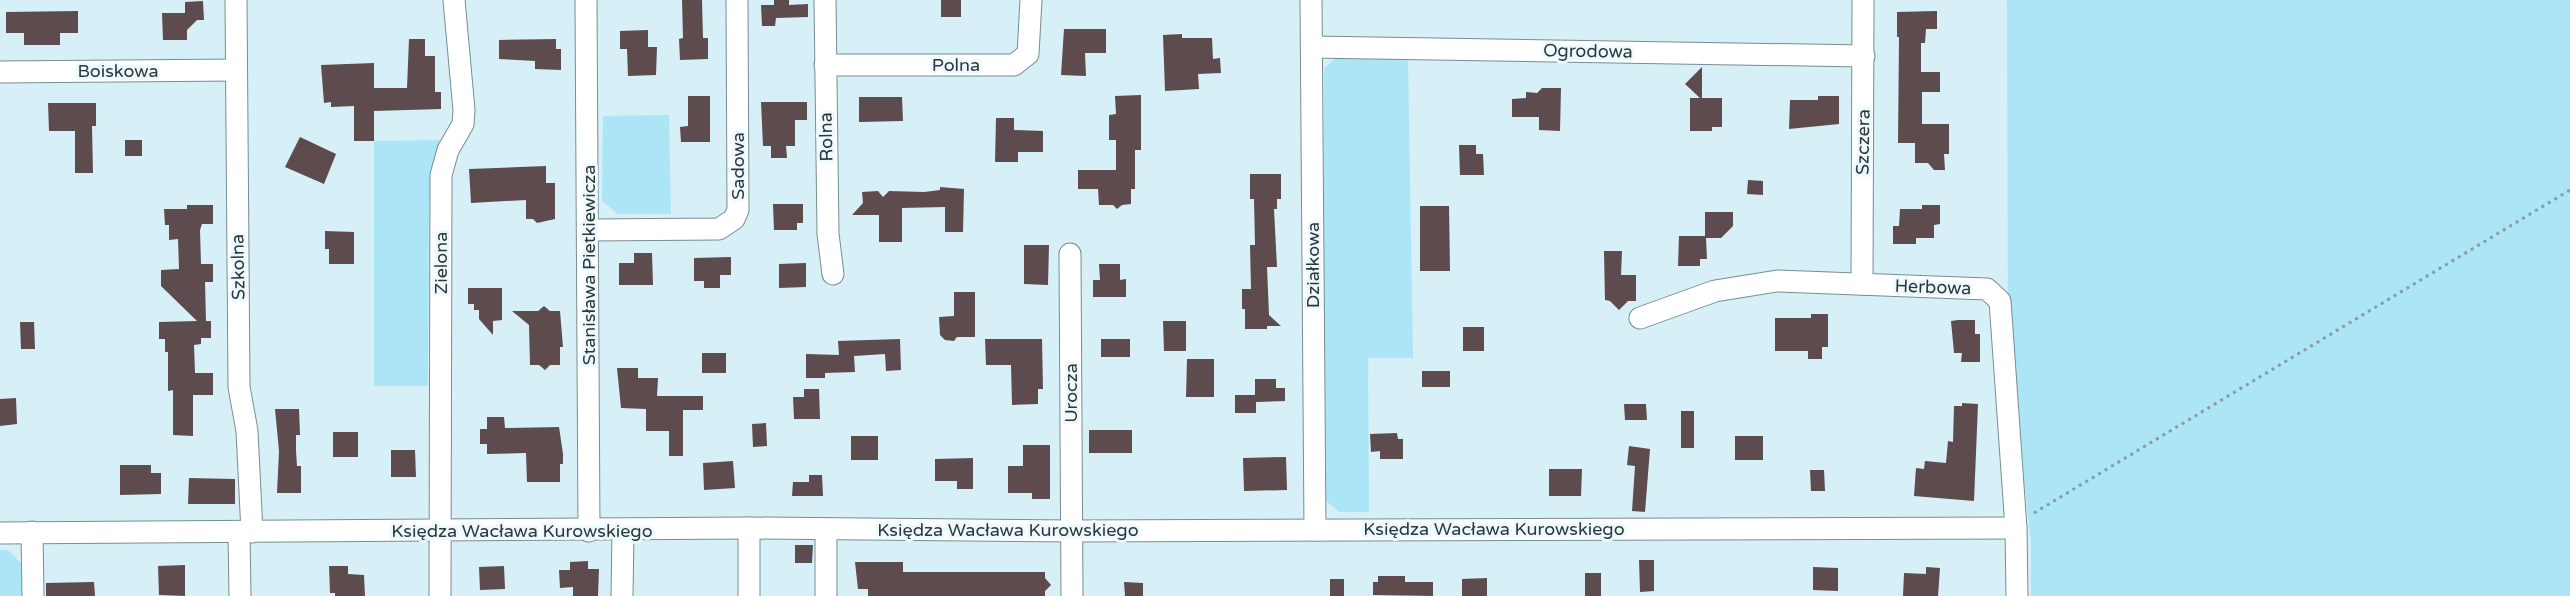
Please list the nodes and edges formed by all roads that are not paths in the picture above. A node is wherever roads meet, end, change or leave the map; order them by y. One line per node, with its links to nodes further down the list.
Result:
1 (236, 0): 12 (street, Szkolna)
2 (454, 0): 29 (street, Zielona)
3 (586, 0): 14 (street, Stanisława Pietkiewicza)
4 (737, 0): 14 (street, Sadowa)
5 (825, 0): 11 (street, Rolna)
6 (1030, 0): 11 (street, Polna)
7 (1311, 0): 9 (street, Działkowa)
8 (1863, 0): 10 (street, Szczera)
9 (1312, 46): 10 (street, Ogrodowa); 23 (street, Działkowa)
10 (1864, 56): 17 (street, Szczera)
11 (825, 65): 16 (street, Rolna)
12 (236, 70): 13 (street, Boiskowa); 28 (street, Szkolna)
13 (0, 72)
14 (589, 230): 24 (street, Stanisława Pietkiewicza)
15 (1070, 254): 25 (street, Urocza)
16 (833, 274)
17 (1862, 284): 18 (street, Herbowa); 21 (street, Herbowa)
18 (1640, 318)
19 (749, 528): 20 (street, Księdza Wacława Kurowskiego); 22 (street, Księdza Wacława Kurowskiego); 34 (street)
20 (826, 528): 25 (street, Księdza Wacława Kurowskiego); 35 (street)
21 (2016, 528): 23 (street, Księdza Wacława Kurowskiego); 37 (street, Herbowa)
22 (623, 530): 24 (street, Księdza Wacława Kurowskiego); 33 (street)
23 (1315, 530): 25 (street, Księdza Wacława Kurowskiego)
24 (589, 531): 29 (street, Księdza Wacława Kurowskiego)
25 (1072, 531): 36 (street, Urocza)
26 (0, 532): 27 (street, Księdza Wacława Kurowskiego)
27 (32, 532): 28 (street, Księdza Wacława Kurowskiego); 30 (street)
28 (246, 532): 29 (street, Księdza Wacława Kurowskiego); 31 (street, Szkolna)
29 (440, 532): 32 (street, Zielona)
30 (33, 596)
31 (240, 596)
32 (440, 596)
33 (622, 596)
34 (749, 596)
35 (826, 596)
36 (1072, 596)
37 (2017, 596)

